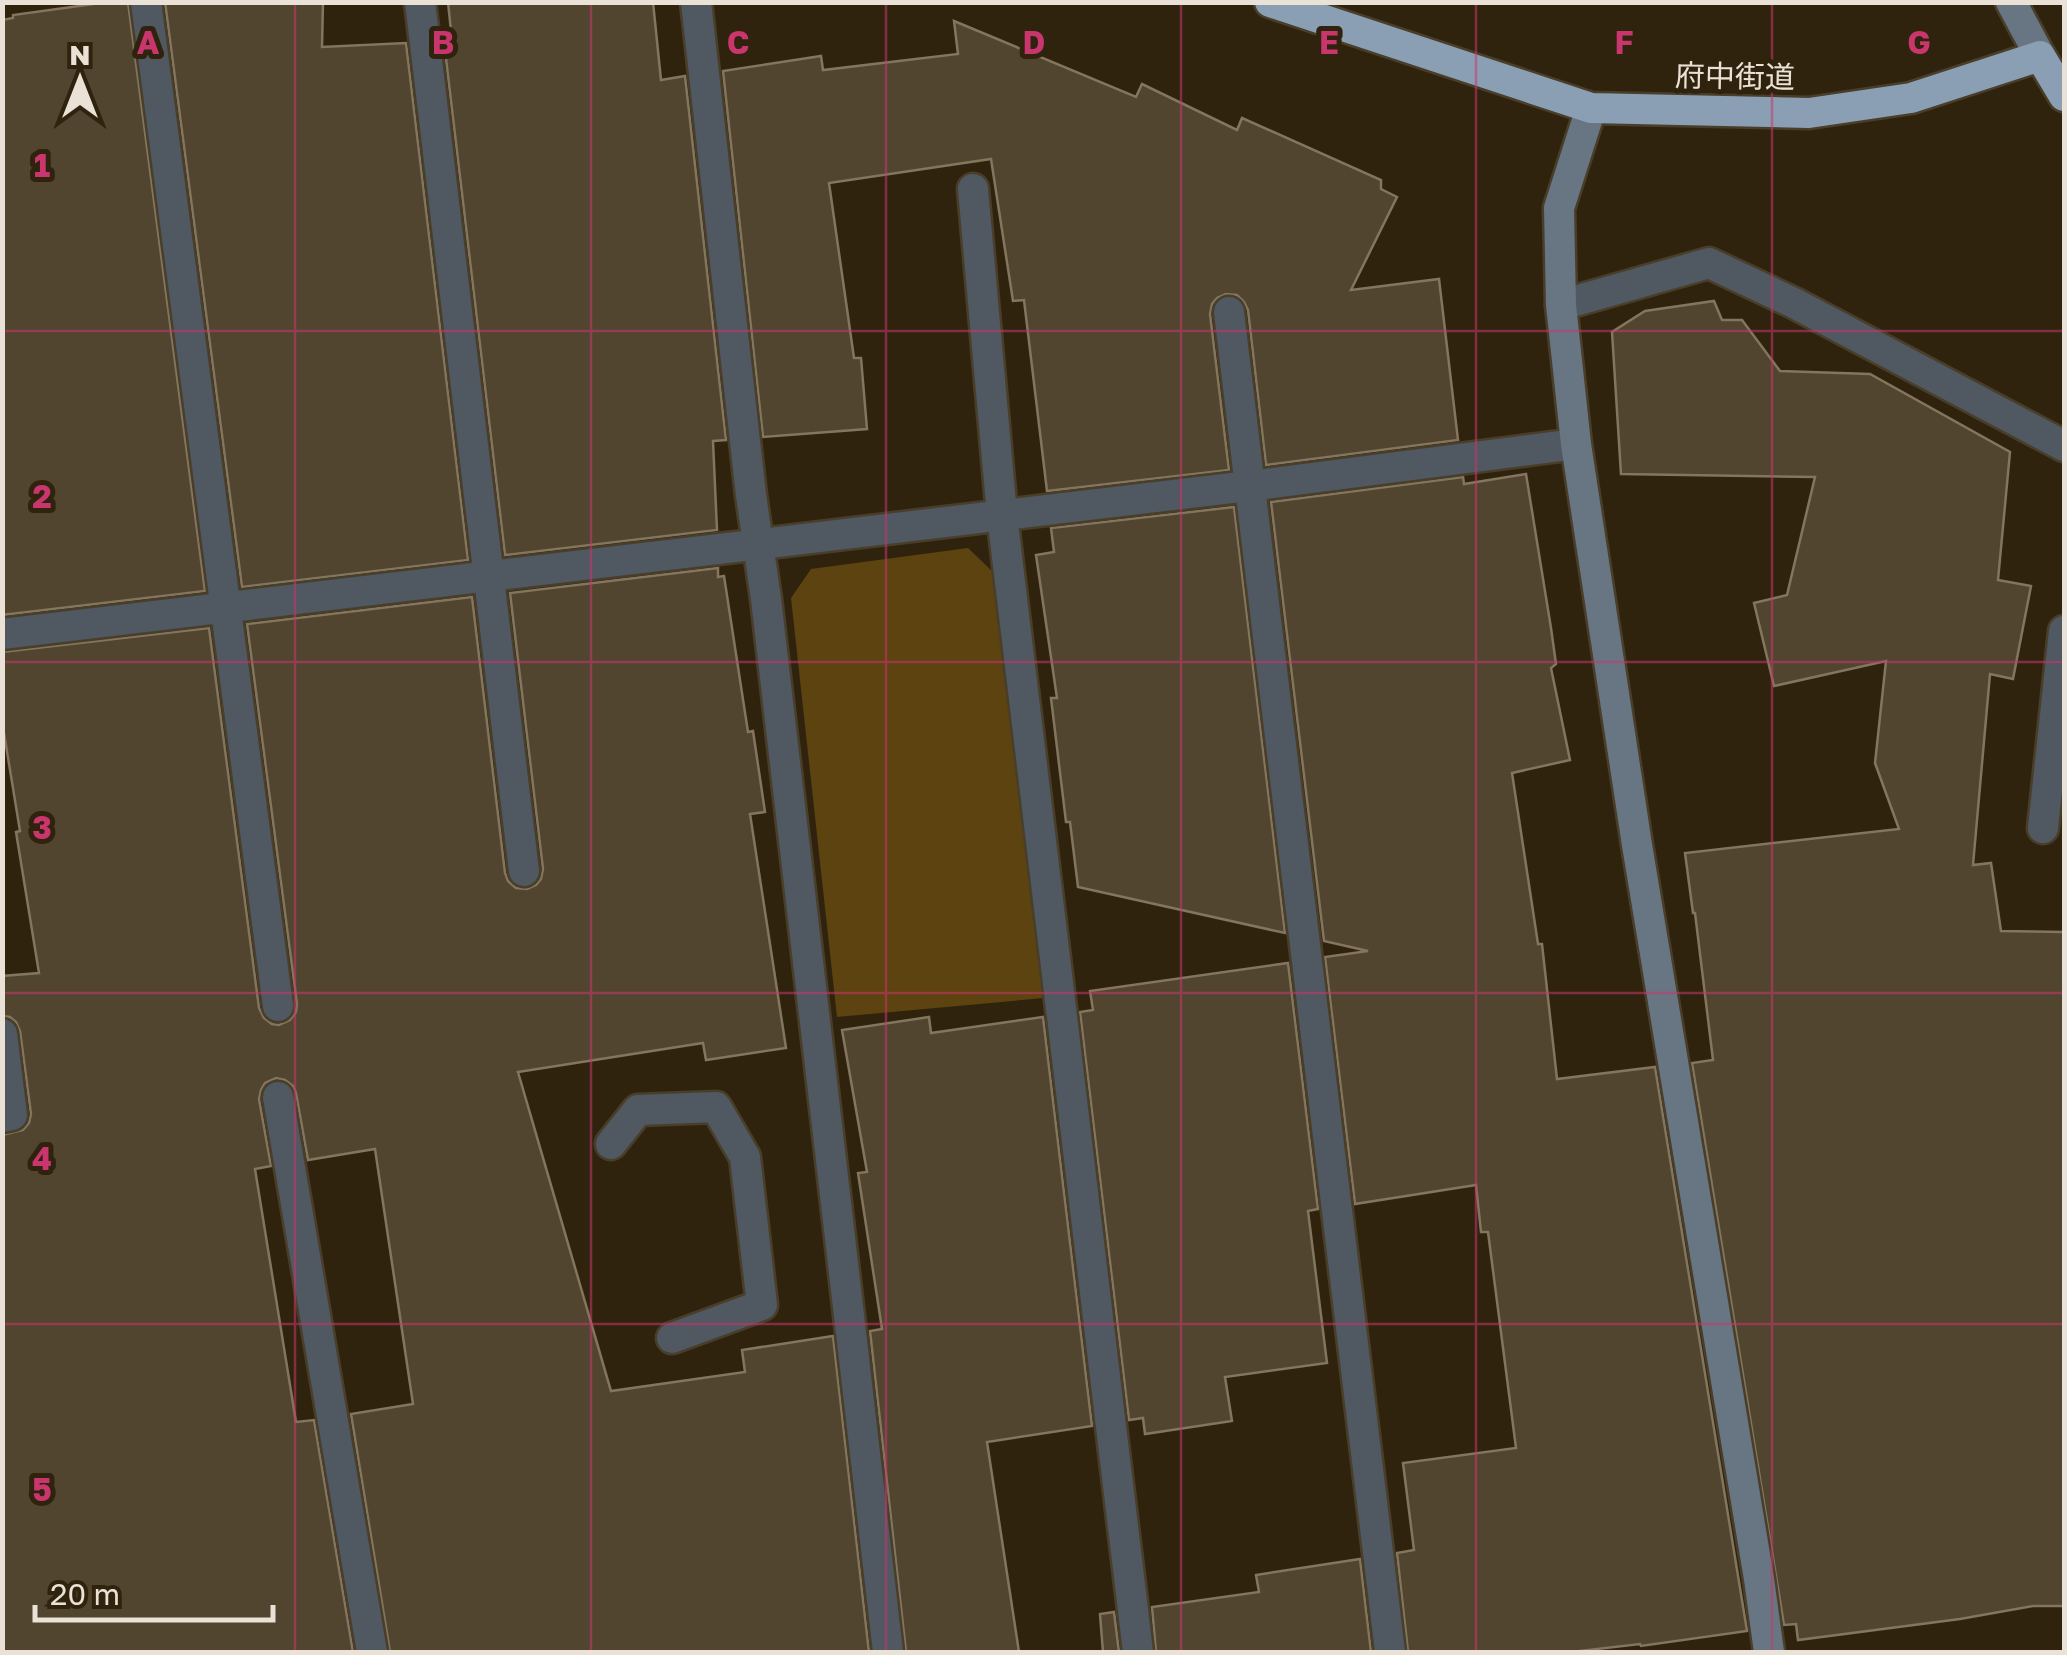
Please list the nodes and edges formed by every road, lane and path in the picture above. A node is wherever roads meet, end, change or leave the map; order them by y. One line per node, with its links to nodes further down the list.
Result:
1 (146, 2): 18 (street)
2 (420, 2): 17 (street)
3 (696, 2): 16 (street)
4 (1270, 2): 8 (highway, 府中街道)
5 (2012, 2): 6 (street)
6 (2040, 56): 7 (highway); 8 (highway, 府中街道)
7 (2064, 96)
8 (1591, 108): 10 (street)
9 (973, 189): 15 (street)
10 (1561, 305): 12 (street); 13 (street)
11 (1229, 312): 14 (street)
12 (1576, 444): 14 (street); 33 (street)
13 (2064, 446)
14 (1248, 486): 15 (street); 32 (street)
15 (1002, 515): 16 (street); 31 (street)
16 (758, 544): 17 (street); 30 (street)
17 (490, 574): 18 (street); 22 (street)
18 (224, 607): 20 (street); 23 (street)
19 (2064, 630): 21 (street)
20 (2, 634)
21 (2043, 828)
22 (524, 871)
23 (278, 1006)
24 (2, 1034): 26 (street)
25 (278, 1096): 29 (street)
26 (2, 1116)
27 (611, 1144): 28 (street)
28 (672, 1338)
29 (372, 1652)
30 (888, 1652)
31 (1138, 1652)
32 (1390, 1652)
33 (1768, 1652)

